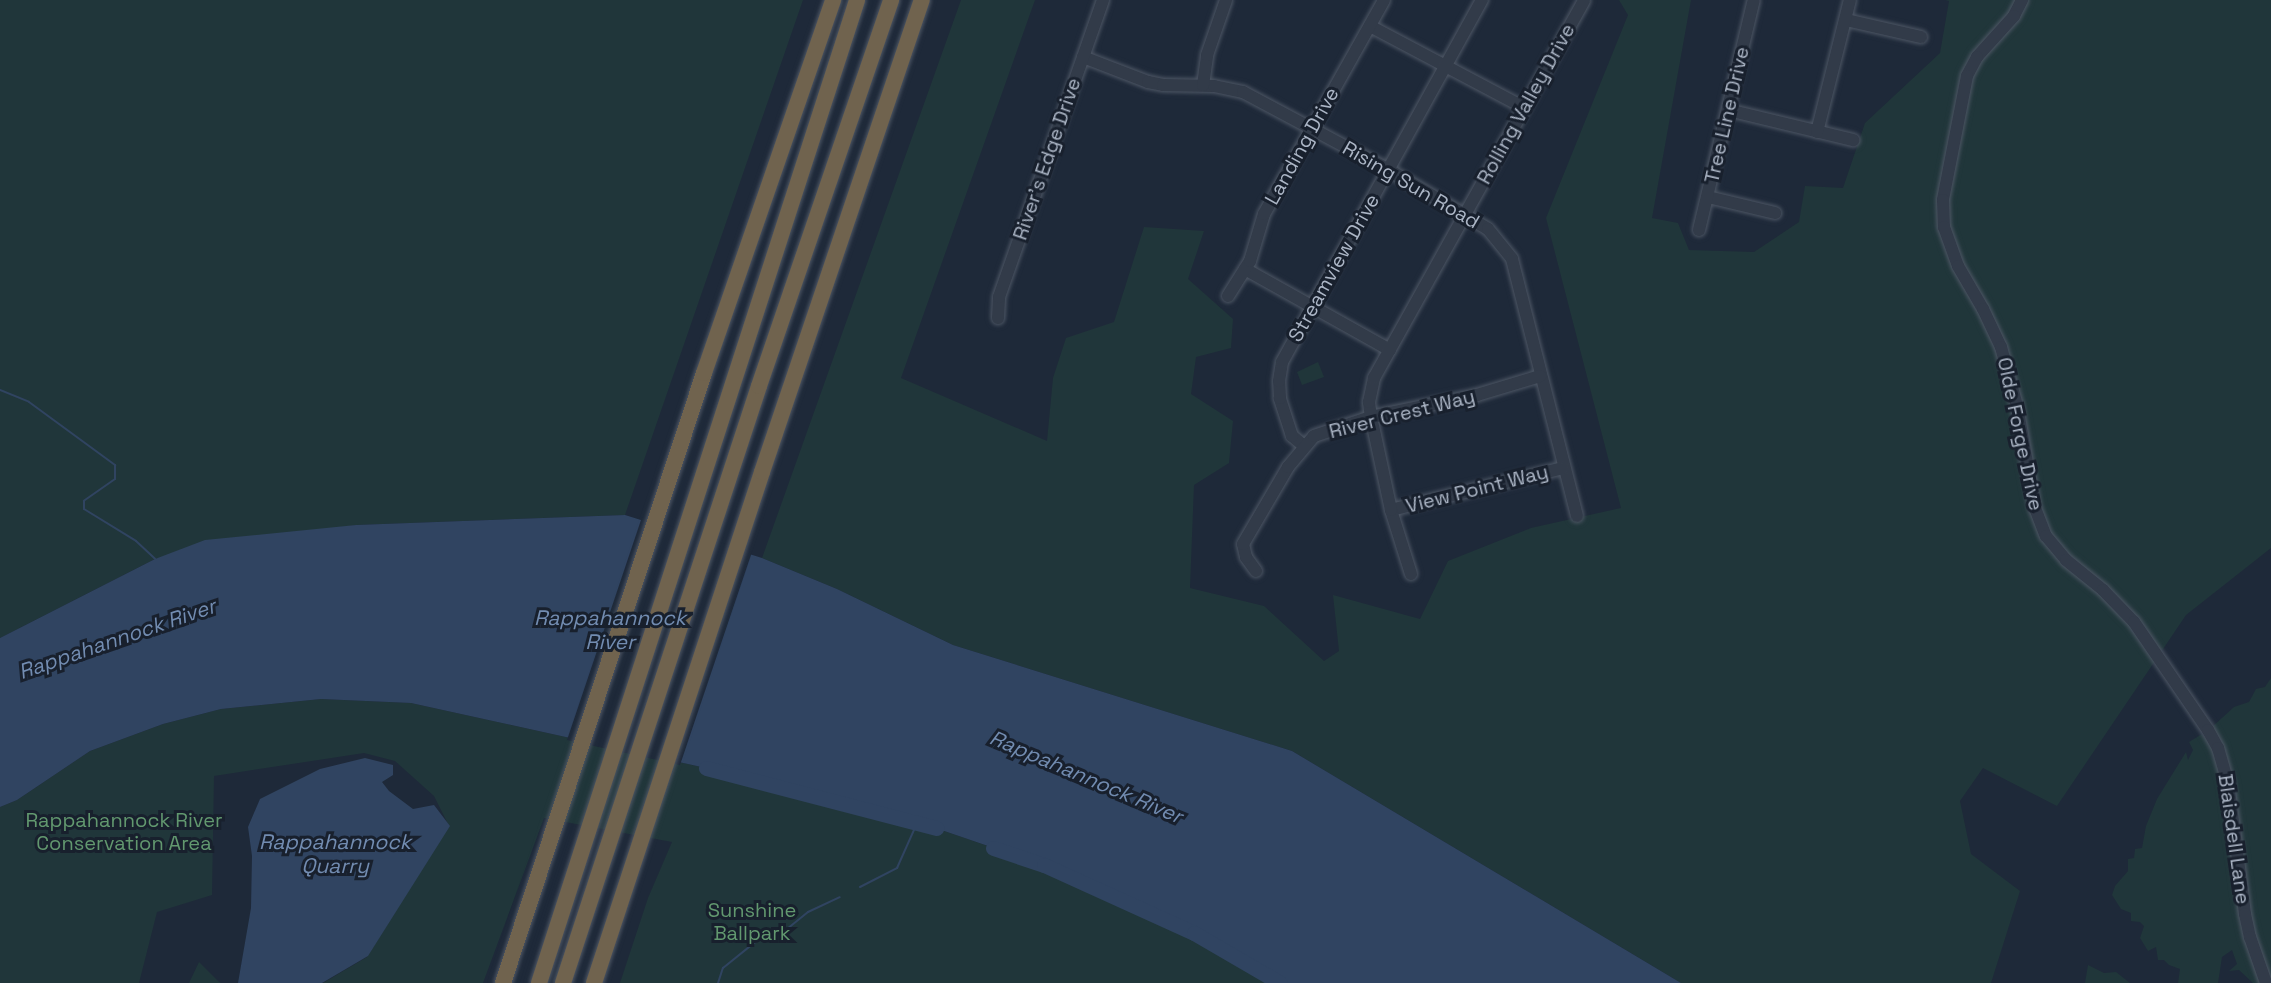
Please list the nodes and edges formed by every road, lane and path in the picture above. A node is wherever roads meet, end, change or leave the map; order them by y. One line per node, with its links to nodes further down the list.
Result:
1 (833, 0): 43 (highway)
2 (857, 0): 44 (highway)
3 (891, 0): 45 (highway)
4 (922, 0): 46 (highway)
5 (1103, 0): 16 (street, River's Edge Drive)
6 (1226, 0): 18 (street)
7 (1384, 0): 14 (street, Landing Drive)
8 (1482, 0): 17 (street, Streamview Drive)
9 (1584, 0): 19 (street, Rolling Valley Drive)
10 (1754, 0): 20 (street, Tree Line Drive)
11 (1850, 0): 13 (street)
12 (2022, 0): 42 (street, Olde Forge Drive)
13 (1846, 20): 15 (street); 22 (street)
14 (1370, 26): 17 (street); 21 (street, Landing Drive)
15 (1921, 38)
16 (1083, 57): 18 (street, Rising Sun Road); 32 (street, River's Edge Drive)
17 (1446, 64): 19 (street); 24 (street, Streamview Drive)
18 (1203, 86): 21 (street, Rising Sun Road)
19 (1525, 108): 27 (street, Rolling Valley Drive)
20 (1728, 110): 22 (street); 25 (street, Tree Line Drive)
21 (1311, 129): 24 (street, Rising Sun Road); 29 (street, Landing Drive)
22 (1817, 132): 23 (street)
23 (1853, 140)
24 (1388, 170): 27 (street, Rising Sun Road); 31 (street, Streamview Drive)
25 (1708, 197): 26 (street); 28 (street, Tree Line Drive)
26 (1775, 213)
27 (1465, 214): 33 (street, Rolling Valley Drive); 34 (street, Rising Sun Road)
28 (1699, 231)
29 (1245, 269): 30 (street, Landing Drive); 31 (street)
30 (1228, 296)
31 (1313, 306): 33 (street); 36 (street, Streamview Drive)
32 (998, 318)
33 (1390, 350): 35 (street, Rolling Valley Drive)
34 (1540, 376): 35 (street, River Crest Way); 37 (street, Rising Sun Road)
35 (1371, 417): 36 (street, River Crest Way); 38 (street, Rolling Valley Drive)
36 (1304, 446): 40 (street, River Crest Way)
37 (1563, 468): 38 (street, View Point Way); 39 (street, Rising Sun Road)
38 (1391, 510): 41 (street, Rolling Valley Drive)
39 (1576, 516)
40 (1256, 571)
41 (1411, 574)
42 (2188, 702): 47 (street, Blaisdell Lane)
43 (503, 983)
44 (539, 983)
45 (562, 983)
46 (594, 983)
47 (2266, 983)

